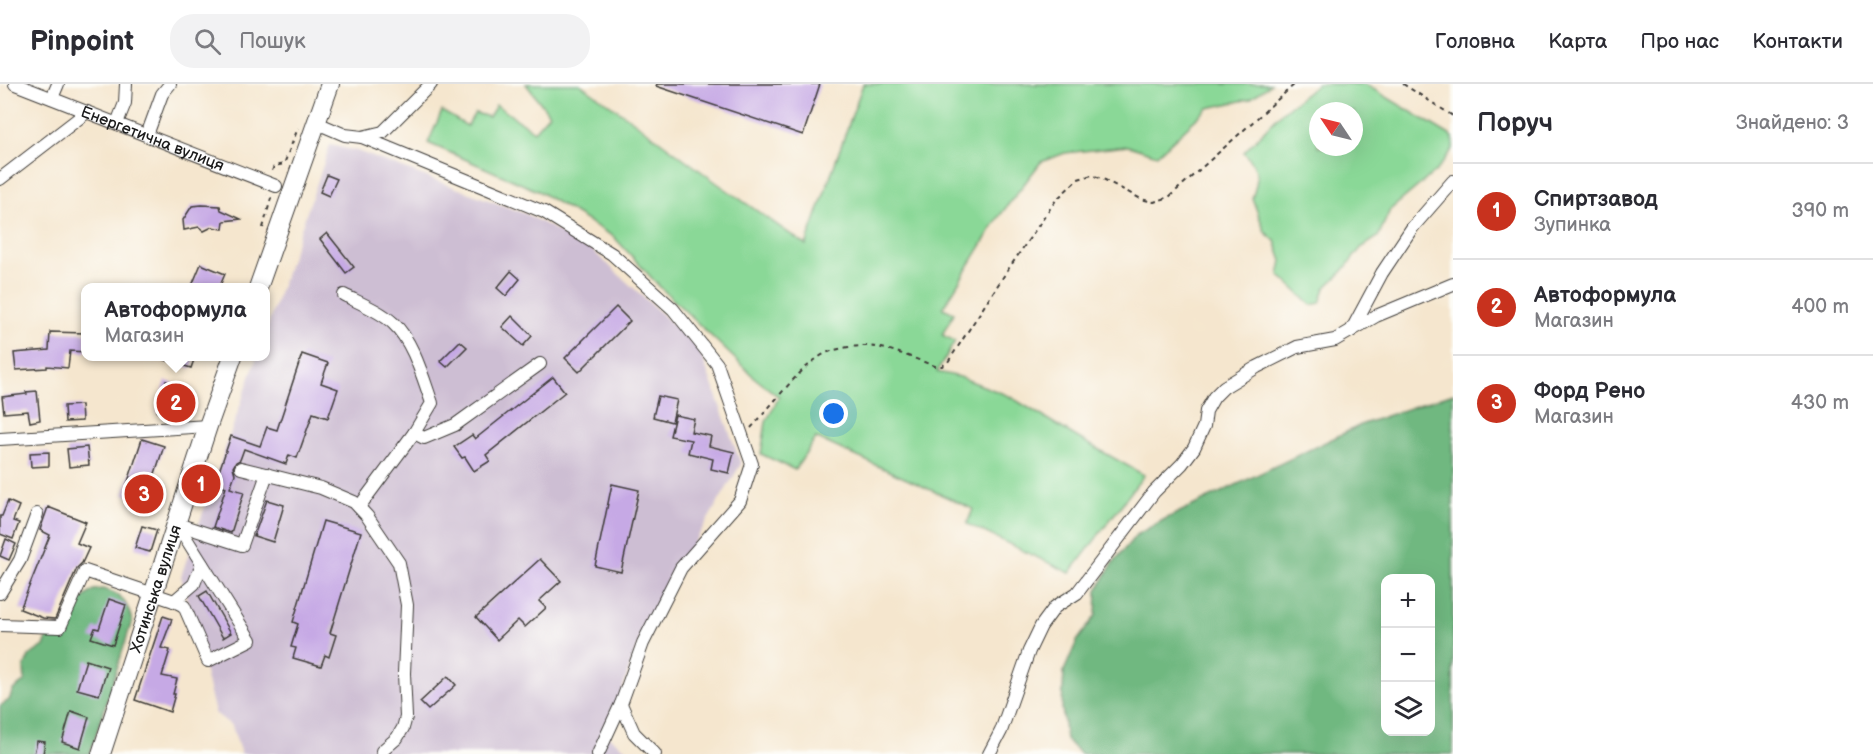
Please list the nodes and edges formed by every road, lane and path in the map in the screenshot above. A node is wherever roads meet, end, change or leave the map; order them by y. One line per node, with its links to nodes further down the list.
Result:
1 (15, 84): 9 (street, Енергетична вулиця)
2 (58, 84): 9 (street)
3 (126, 84): 12 (street)
4 (170, 84): 14 (street)
5 (330, 84): 13 (highway)
6 (431, 84): 15 (street)
7 (1295, 84): 27 (path)
8 (1403, 84): 11 (path)
9 (52, 98): 10 (street, Енергетична вулиця)
10 (87, 112): 12 (street, Енергетична вулиця); 16 (street)
11 (1453, 116)
12 (117, 123): 14 (street, Енергетична вулиця)
13 (317, 123): 15 (street); 18 (highway)
14 (147, 135): 18 (street, Енергетична вулиця)
15 (362, 137): 27 (street)
16 (0, 179)
17 (1453, 181): 22 (street)
18 (284, 189): 19 (highway)
19 (259, 283)
20 (1453, 284): 22 (street)
21 (344, 295): 26 (street)
22 (1350, 333): 44 (street)
23 (232, 361): 25 (highway, Хотинська вулиця)
24 (540, 364): 26 (street)
25 (208, 426): 28 (street); 33 (highway, Хотинська вулиця)
26 (414, 433): 31 (street)
27 (743, 437): 39 (street)
28 (0, 439)
29 (241, 468): 30 (street)
30 (267, 474): 31 (street); 33 (street)
31 (359, 507): 40 (street)
32 (37, 514): 35 (street)
33 (177, 524): 34 (street); 36 (highway, Хотинська вулиця)
34 (202, 564): 37 (street); 37 (street)
35 (0, 593)
36 (152, 594): 37 (street); 38 (street); 41 (highway, Хотинська вулиця)
37 (174, 601)
38 (0, 625)
39 (621, 704): 42 (street); 43 (street)
40 (382, 752)
41 (101, 754)
42 (598, 754)
43 (655, 754)
44 (988, 754)

